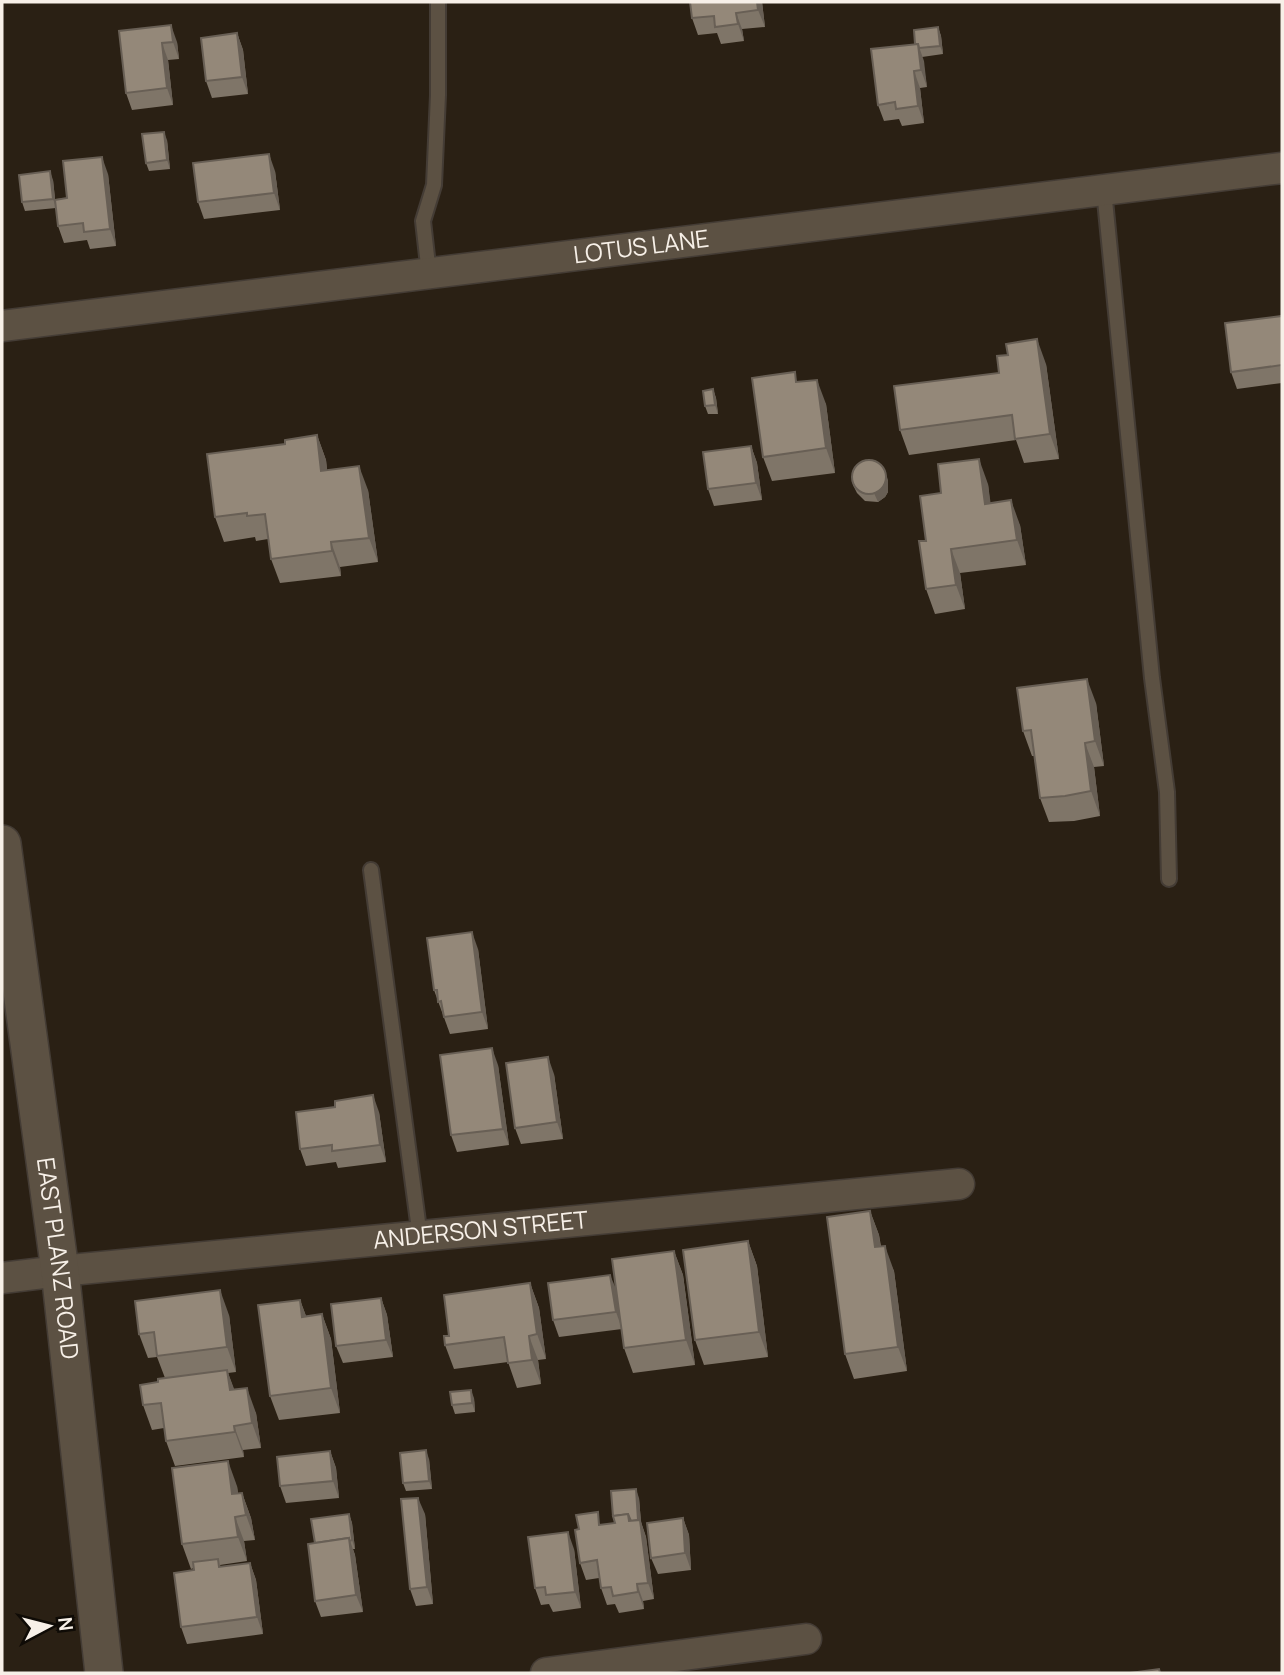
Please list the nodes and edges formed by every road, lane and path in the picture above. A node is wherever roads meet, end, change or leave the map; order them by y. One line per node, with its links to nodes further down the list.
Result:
1 (438, 2): 4 (lane)
2 (1282, 168): 3 (street, LOTUS LANE)
3 (1104, 190): 4 (street, LOTUS LANE); 8 (lane)
4 (429, 274): 5 (street, LOTUS LANE)
5 (2, 326)
6 (2, 844): 11 (street, EAST PLANZ ROAD)
7 (371, 870): 10 (lane)
8 (1169, 879)
9 (959, 1184): 10 (street, ANDERSON STREET)
10 (420, 1237): 11 (street, ANDERSON STREET)
11 (60, 1271): 12 (street, ANDERSON STREET); 14 (street, EAST PLANZ ROAD)
12 (2, 1279)
13 (806, 1639): 15 (street)
14 (104, 1673)
15 (547, 1673)

